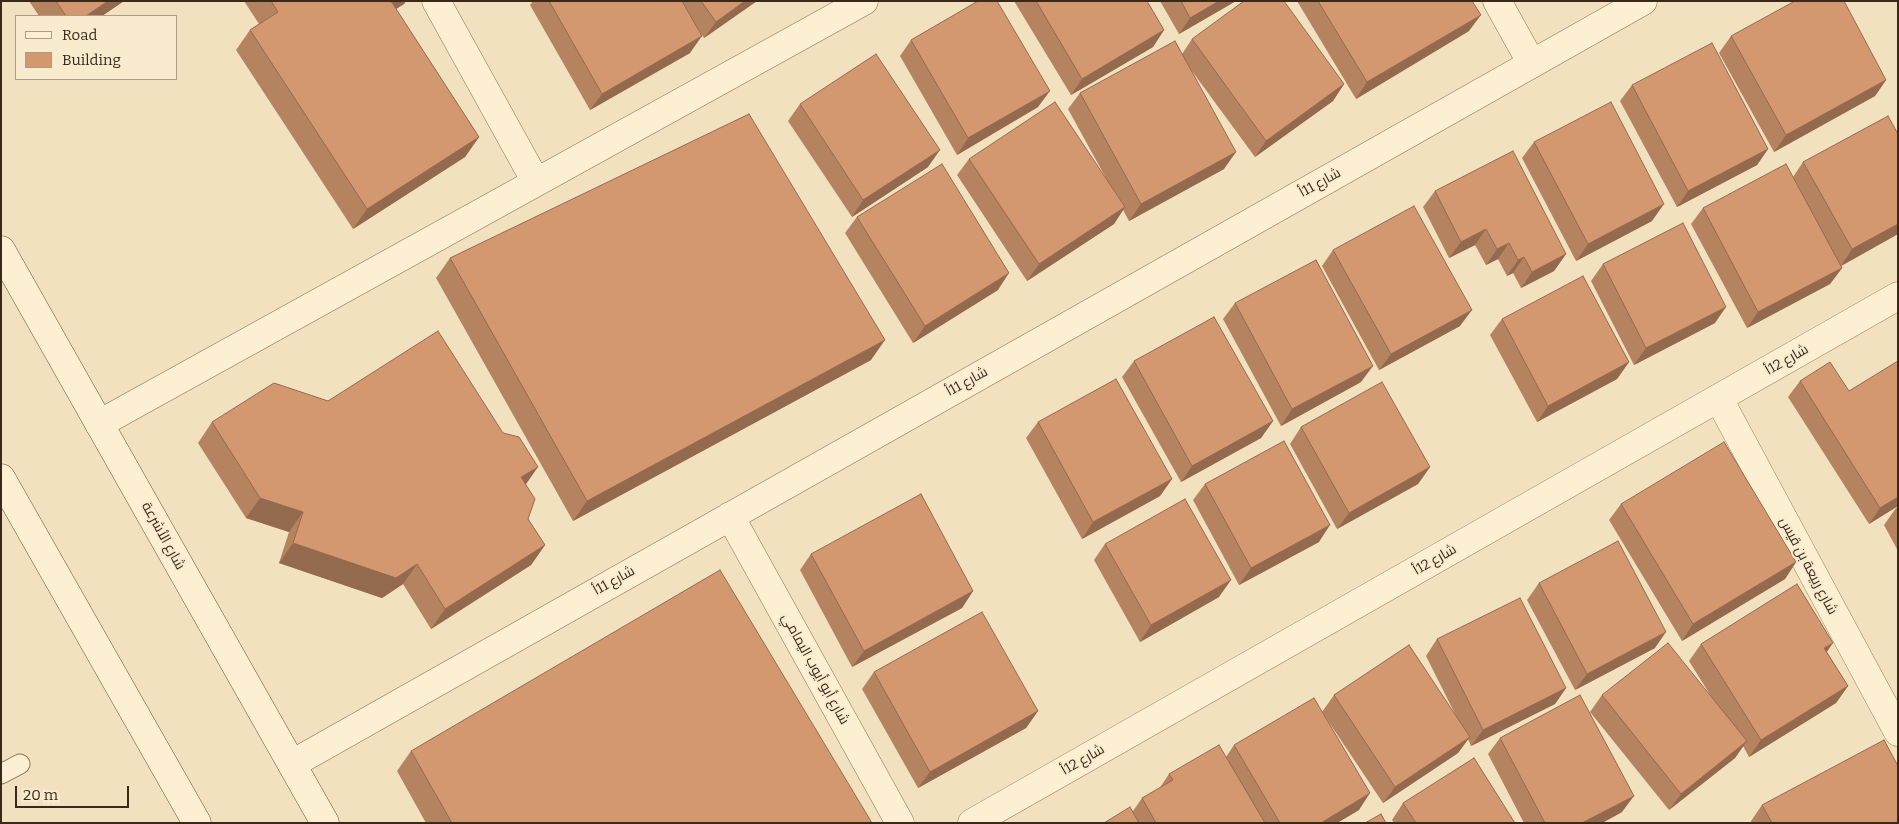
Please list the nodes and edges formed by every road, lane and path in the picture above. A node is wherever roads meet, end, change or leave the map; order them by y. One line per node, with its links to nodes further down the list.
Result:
1 (436, 1): 6 (street)
2 (864, 1): 6 (street)
3 (1498, 1): 5 (street)
4 (1643, 1): 5 (street, شارع 11أ)
5 (1532, 64): 12 (street, شارع 11أ)
6 (536, 182): 10 (street)
7 (1, 250): 10 (street, شارع الأشرعة)
8 (1898, 296): 9 (street, شارع 12أ)
9 (1719, 400): 13 (street, شارع ربيعة بن قيس); 20 (street, شارع 12أ)
10 (99, 424): 15 (street, شارع الأشرعة)
11 (1, 478): 17 (street)
12 (730, 516): 15 (street, شارع 11أ); 19 (street, شارع أبو أيوب اليمامي)
13 (1898, 732)
14 (20, 764): 16 (lane)
15 (292, 764): 18 (street, شارع الأشرعة)
16 (1, 774)
17 (197, 823)
18 (325, 823)
19 (900, 823)
20 (972, 823)

